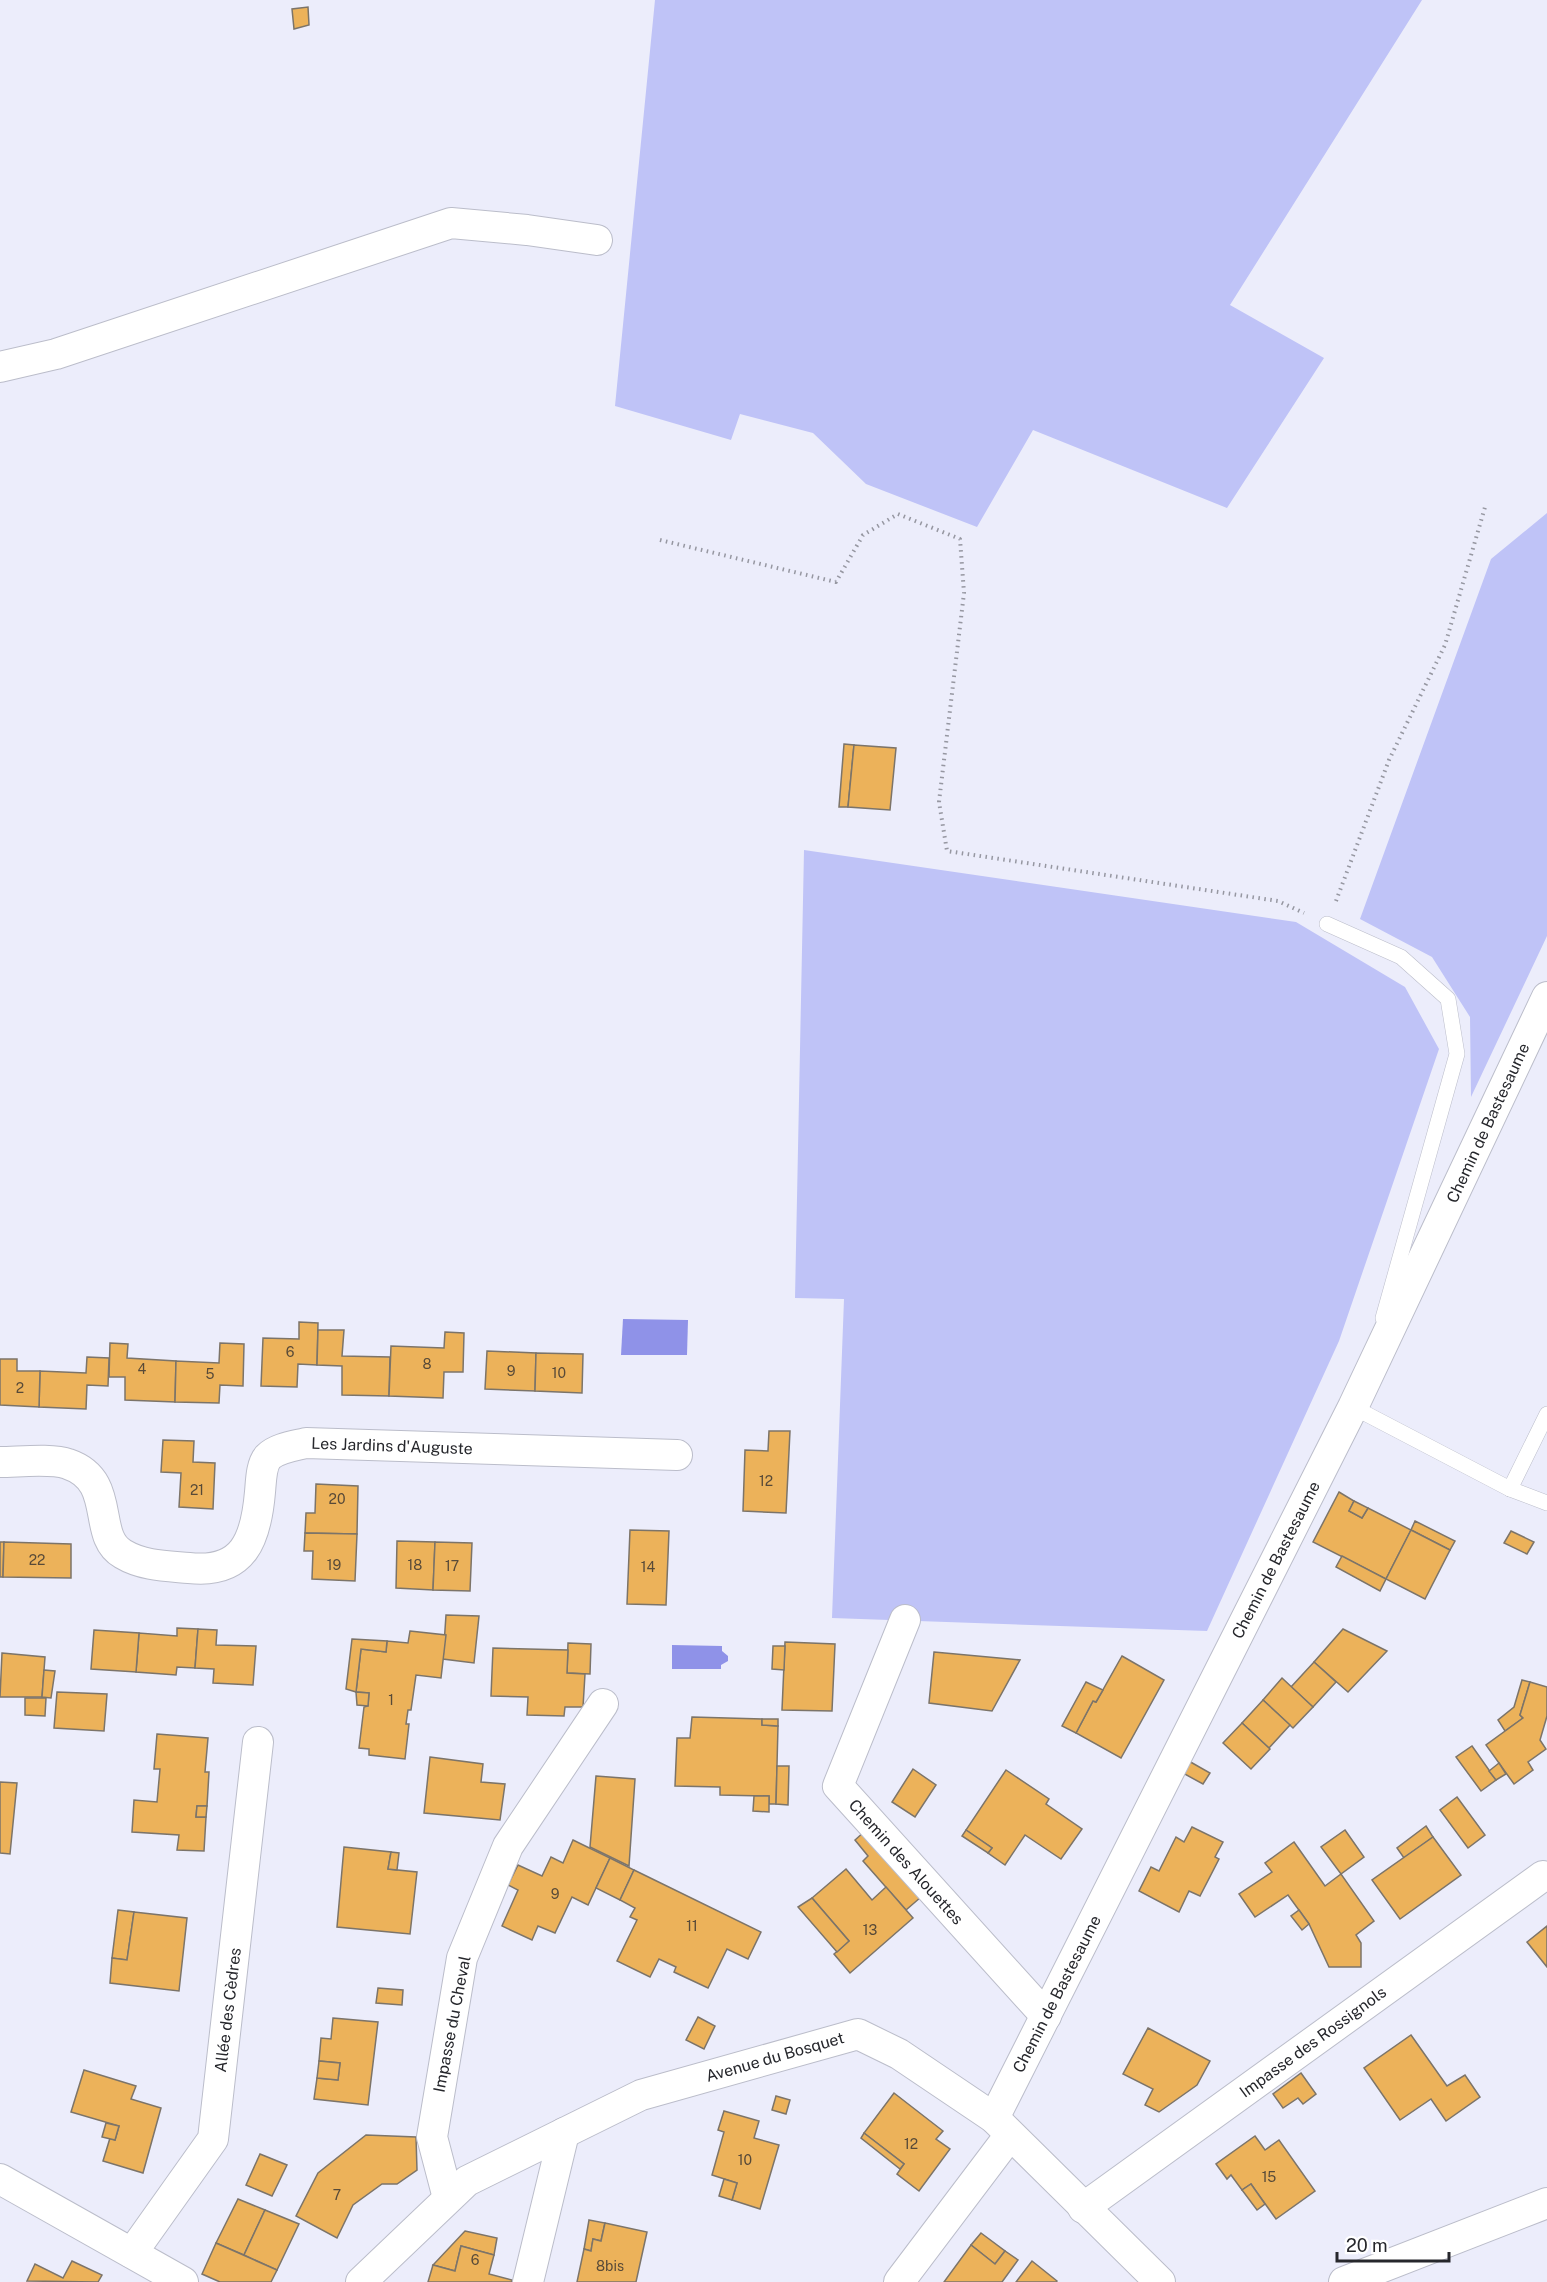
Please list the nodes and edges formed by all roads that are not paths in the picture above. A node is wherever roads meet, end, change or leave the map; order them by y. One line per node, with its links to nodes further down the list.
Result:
1 (597, 240): 2 (street)
2 (0, 367)
3 (1327, 924): 5 (lane)
4 (1547, 997): 5 (street, Chemin de Bastesaume)
5 (1367, 1379): 6 (street, Chemin de Bastesaume)
6 (1353, 1407): 10 (lane); 16 (street, Chemin de Bastesaume)
7 (1547, 1414): 10 (lane)
8 (677, 1455): 9 (street, Les Jardins d'Auguste)
9 (0, 1462)
10 (1510, 1489): 11 (lane)
11 (1547, 1503)
12 (905, 1620): 16 (street, Chemin des Alouettes)
13 (603, 1704): 20 (street, Impasse du Cheval)
14 (258, 1742): 23 (street, Allée des Cèdres)
15 (1543, 1876): 22 (street, Impasse des Rossignols)
16 (1046, 2016): 17 (street, Chemin de Bastesaume)
17 (1002, 2127): 18 (street, Avenue du Bosquet); 22 (street, Avenue du Bosquet); 27 (street, Chemin de Bastesaume)
18 (564, 2133): 20 (street, Avenue du Bosquet); 26 (street)
19 (0, 2179): 23 (street)
20 (448, 2198): 25 (street, Avenue du Bosquet)
21 (1547, 2203): 29 (street)
22 (1083, 2208): 28 (street, Avenue du Bosquet)
23 (132, 2253): 24 (street)
24 (183, 2282)
25 (361, 2282)
26 (528, 2282)
27 (899, 2282)
28 (1160, 2282)
29 (1344, 2282)

